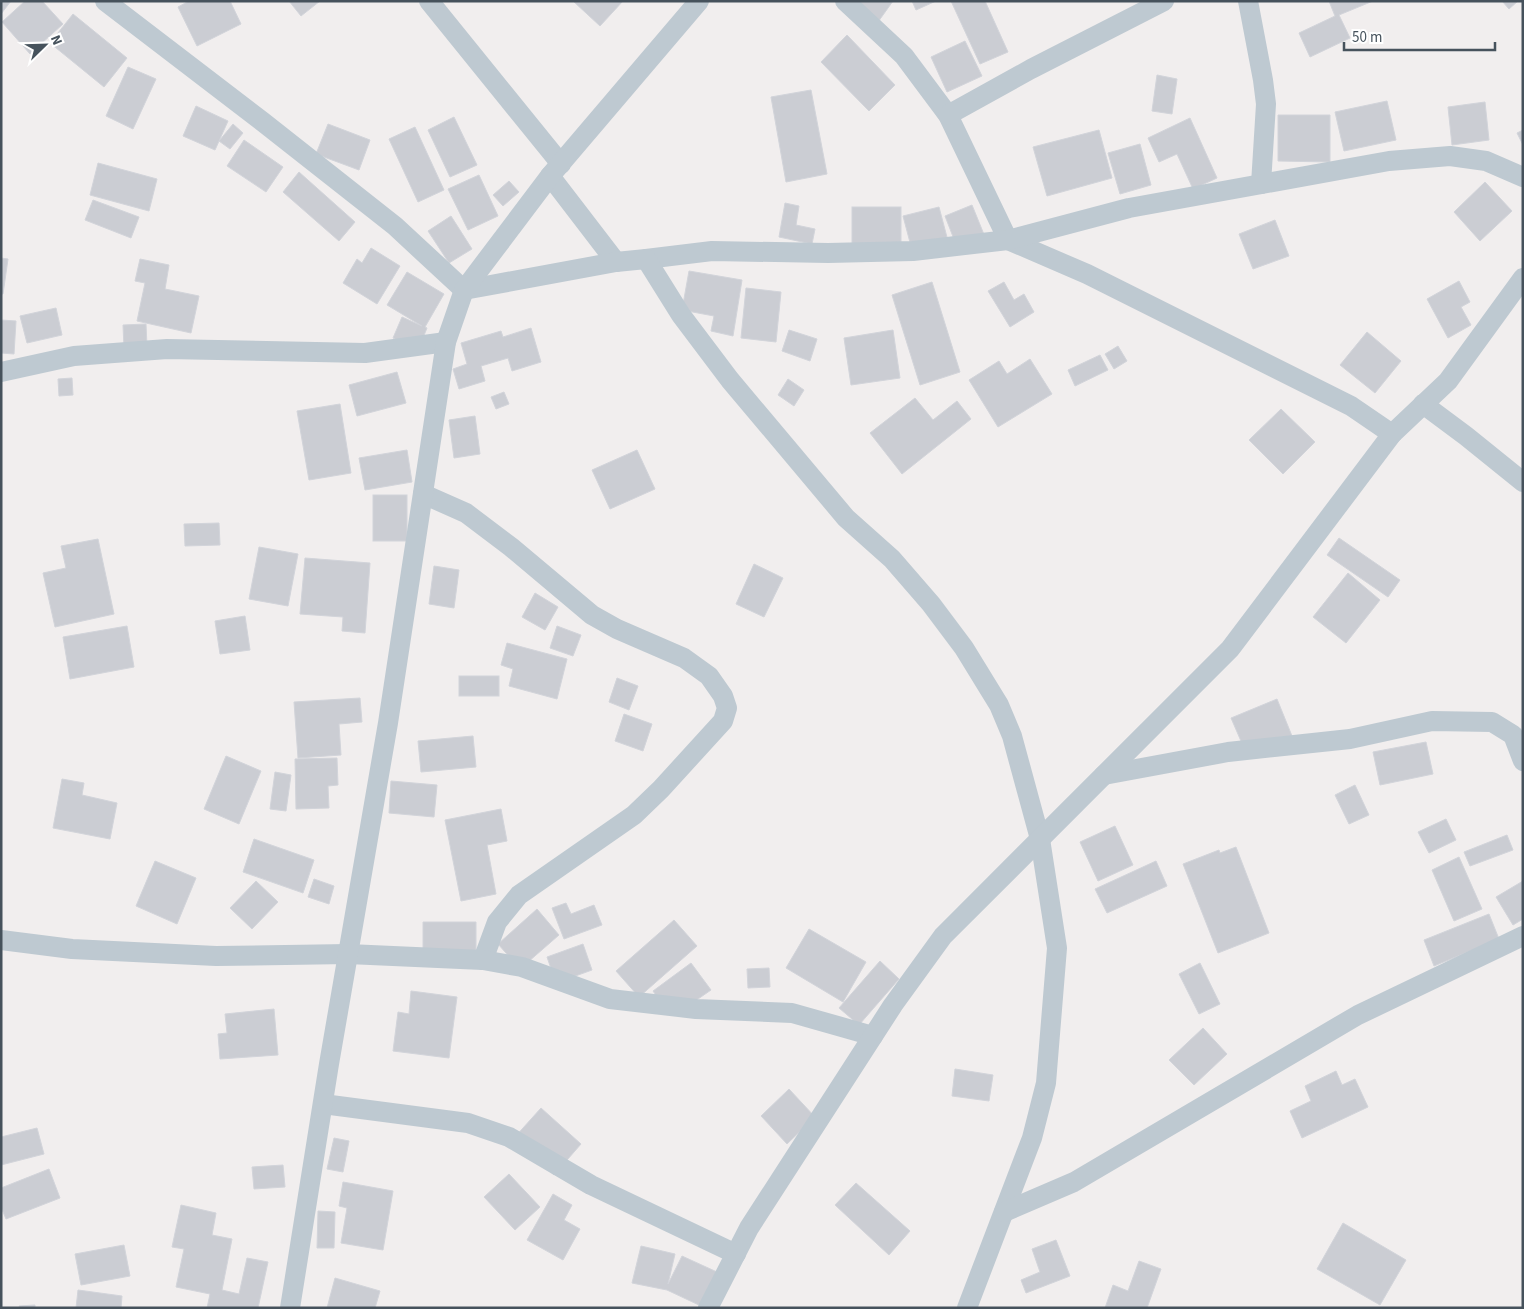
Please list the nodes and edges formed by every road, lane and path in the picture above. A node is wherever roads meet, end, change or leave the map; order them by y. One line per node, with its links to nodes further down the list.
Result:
1 (105, 1): 15 (street)
2 (429, 1): 8 (street)
3 (699, 1): 8 (street)
4 (844, 1): 7 (street)
5 (1164, 1): 7 (street)
6 (1248, 1): 10 (street)
7 (948, 115): 11 (street)
8 (555, 170): 13 (street); 15 (street)
9 (1523, 177): 10 (street)
10 (1261, 184): 11 (street)
11 (1008, 240): 12 (street); 19 (street)
12 (646, 259): 13 (street); 24 (street)
13 (616, 262): 15 (street)
14 (1523, 278): 18 (street)
15 (464, 290): 16 (street)
16 (446, 342): 17 (street); 21 (street)
17 (1, 372)
18 (1423, 404): 19 (street); 20 (street)
19 (1392, 434): 23 (street)
20 (1523, 482)
21 (422, 494): 27 (street); 28 (street)
22 (1523, 761): 23 (street)
23 (1104, 775): 24 (street)
24 (1040, 839): 29 (street); 31 (street)
25 (1523, 936): 31 (street)
26 (1, 940): 27 (street)
27 (348, 954): 28 (street); 30 (street)
28 (483, 960): 29 (street)
29 (873, 1036): 32 (street)
30 (323, 1104): 32 (street); 33 (street)
31 (1004, 1212): 35 (street)
32 (736, 1254): 34 (street)
33 (290, 1308)
34 (708, 1308)
35 (968, 1308)

